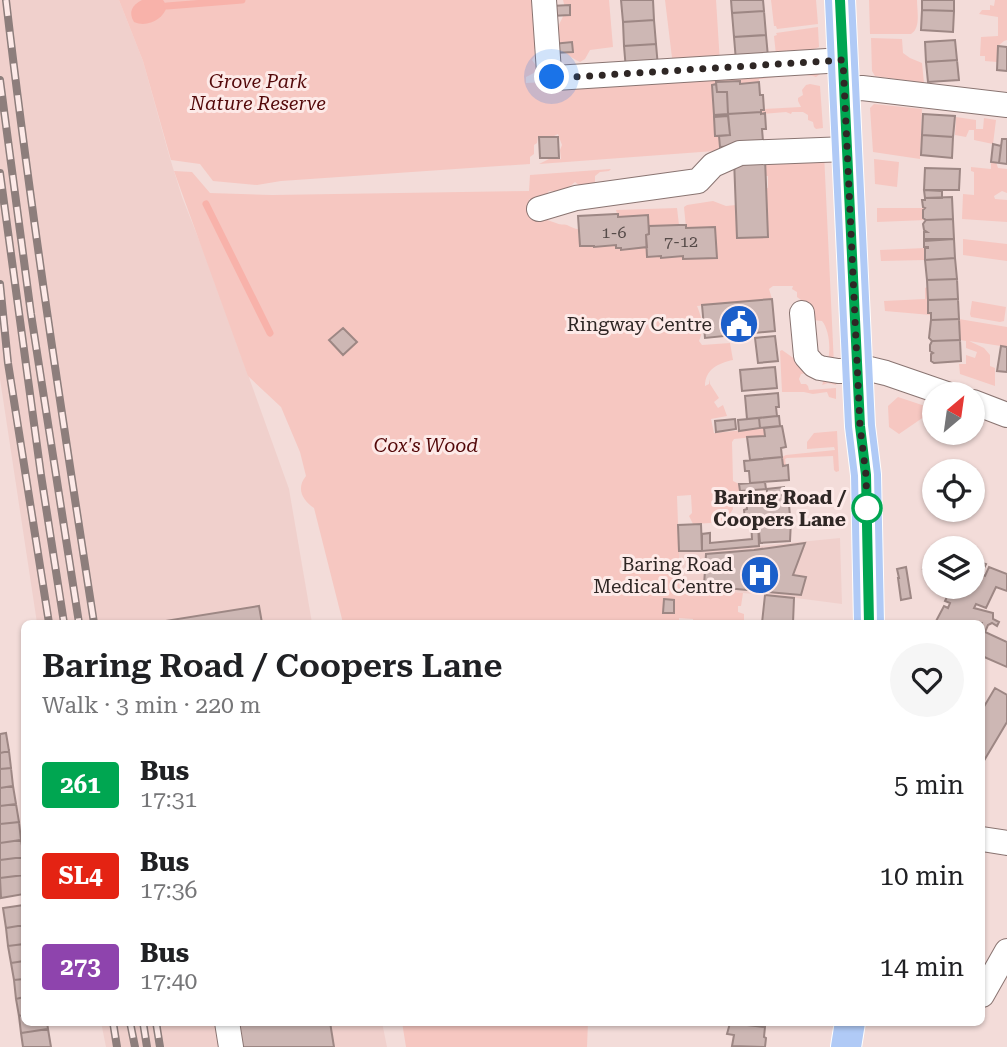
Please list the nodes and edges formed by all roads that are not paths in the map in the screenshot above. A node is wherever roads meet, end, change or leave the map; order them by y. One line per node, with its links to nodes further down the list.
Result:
1 (544, 0): 3 (street)
2 (840, 0): 3 (main road)
3 (844, 74): 4 (street); 5 (main road)
4 (1007, 105)
5 (839, 149): 6 (street); 8 (main road)
6 (539, 209)
7 (802, 313): 8 (street)
8 (857, 366): 9 (street); 12 (main road)
9 (922, 385)
10 (985, 407): 11 (street)
11 (1007, 415)
12 (869, 620)
13 (985, 839): 14 (street)
14 (1007, 843)
15 (1007, 951): 16 (street)
16 (985, 990)
17 (228, 1026): 19 (street)
18 (849, 1026): 20 (main road)
19 (231, 1047)
20 (846, 1047)

